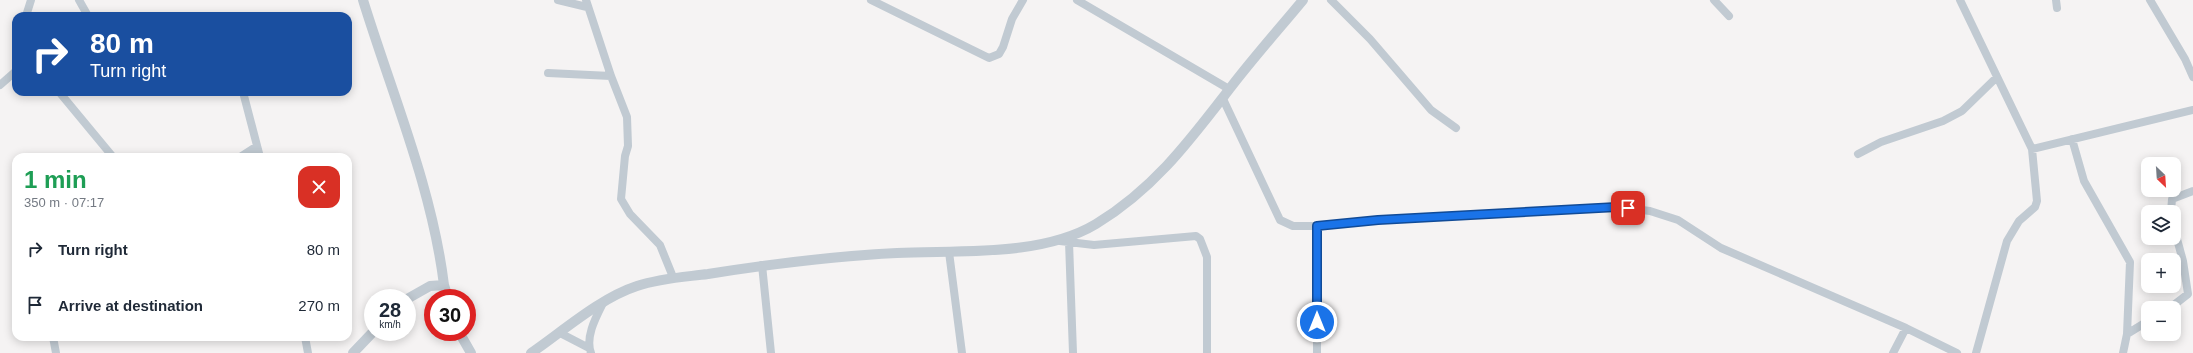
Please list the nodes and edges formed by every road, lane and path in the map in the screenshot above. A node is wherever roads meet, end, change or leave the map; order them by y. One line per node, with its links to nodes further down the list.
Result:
1 (31, 0): 14 (street)
2 (79, 0): 15 (street)
3 (363, 0): 44 (street)
4 (558, 0): 13 (street)
5 (871, 0): 6 (street)
6 (1023, 0)
7 (1077, 0): 23 (street)
8 (1303, 0): 23 (street)
9 (1331, 0): 28 (street)
10 (1714, 0): 16 (street)
11 (1960, 0): 21 (street)
12 (2150, 0): 20 (street)
13 (586, 4): 19 (street)
14 (27, 12)
15 (86, 12)
16 (1729, 16)
17 (548, 73): 19 (street)
18 (12, 74): 22 (street)
19 (611, 76): 43 (street)
20 (2193, 77)
21 (1997, 78): 31 (street); 35 (street)
22 (0, 85)
23 (1229, 89): 26 (street)
24 (62, 96): 32 (street)
25 (244, 96): 30 (street)
26 (1223, 99): 38 (street); 39 (street)
27 (2193, 110): 29 (street)
28 (1456, 128)
29 (2072, 139): 31 (street); 52 (street)
30 (257, 146): 33 (street); 34 (street)
31 (2032, 149): 70 (street)
32 (110, 153)
33 (246, 153)
34 (259, 153)
35 (1858, 154)
36 (2193, 191): 37 (street)
37 (2172, 205)
38 (1317, 226): 50 (street); 67 (street)
39 (1064, 241): 41 (street); 65 (street); 66 (street)
40 (2179, 245): 47 (street)
41 (949, 252): 42 (street); 64 (street)
42 (762, 265): 43 (street); 63 (street)
43 (673, 277): 48 (street)
44 (444, 285): 45 (street); 46 (street)
45 (445, 289)
46 (416, 294)
47 (2179, 301)
48 (603, 303): 51 (street); 57 (street)
49 (2141, 325): 52 (street)
50 (1906, 328): 68 (street); 69 (street)
51 (560, 333): 57 (street); 62 (street)
52 (2127, 334): 71 (street)
53 (53, 341): 58 (street)
54 (306, 341): 59 (street)
55 (365, 341): 60 (street)
56 (464, 341): 61 (street)
57 (590, 351)
58 (56, 353)
59 (308, 353)
60 (354, 353)
61 (471, 353)
62 (530, 353)
63 (771, 353)
64 (962, 353)
65 (1073, 353)
66 (1207, 353)
67 (1317, 353)
68 (1893, 353)
69 (1957, 353)
70 (1976, 353)
71 (2123, 353)

